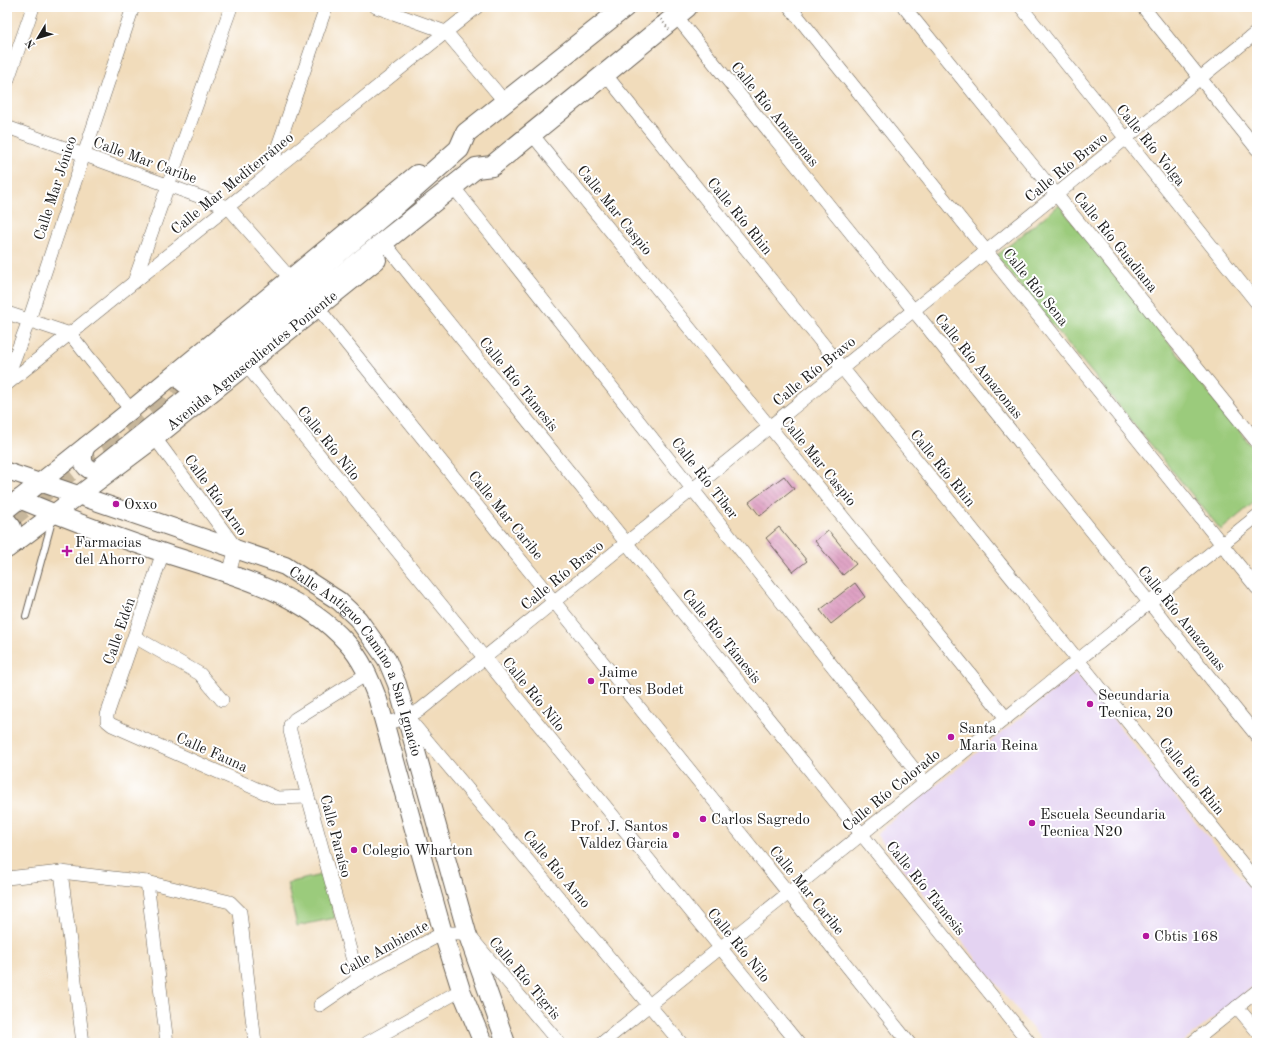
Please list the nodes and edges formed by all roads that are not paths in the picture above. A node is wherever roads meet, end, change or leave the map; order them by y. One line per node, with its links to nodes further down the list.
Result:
1 (33, 7): 17 (street)
2 (134, 7): 24 (street, Calle Mar Jónico)
3 (231, 7): 27 (street)
4 (326, 7): 26 (street)
5 (376, 7): 13 (street)
6 (477, 7): 13 (street, Calle Mar Mediterráneo)
7 (790, 7): 32 (street, Calle Río Sena)
8 (904, 7): 29 (street, Calle Río Guadiana)
9 (1021, 7): 22 (street, Calle Río Volga)
10 (1143, 7): 16 (street)
11 (620, 9): 18 (main road, Avenida Aguascalientes Poniente)
12 (678, 18): 15 (main road, Avenida Aguascalientes Poniente); 37 (street, Calle Río Amazonas)
13 (446, 32): 18 (street); 26 (street, Calle Mar Mediterráneo)
14 (1257, 32): 16 (street, Calle Río Bravo)
15 (605, 74): 21 (main road, Avenida Aguascalientes Poniente); 42 (street, Calle Río Rhin)
16 (1201, 78): 22 (street, Calle Río Bravo); 23 (street)
17 (7, 82)
18 (505, 102): 20 (main road, Avenida Aguascalientes Poniente)
19 (7, 127): 24 (street, Calle Mar Caribe)
20 (466, 133): 33 (main road, Avenida Aguascalientes Poniente); 44 (main road, Avenida Aguascalientes Poniente)
21 (531, 133): 25 (main road, Avenida Aguascalientes Poniente); 47 (street, Calle Mar Caspio)
22 (1126, 139): 29 (street, Calle Río Bravo); 35 (street, Calle Río Volga)
23 (1257, 149)
24 (83, 154): 27 (street, Calle Mar Caribe); 39 (street, Calle Mar Jónico)
25 (492, 166): 28 (main road, Avenida Aguascalientes Poniente); 51 (main road, Avenida Aguascalientes Poniente)
26 (268, 174): 30 (street, Calle Mar Mediterráneo)
27 (168, 185): 30 (street, Calle Mar Caribe); 34 (street)
28 (459, 194): 31 (main road, Avenida Aguascalientes Poniente); 54 (street, Calle Río Tiber)
29 (1057, 194): 32 (street, Calle Río Bravo); 49 (street, Calle Río Guadiana)
30 (228, 206): 33 (street, Calle Mar Caribe); 34 (street, Calle Mar Mediterráneo)
31 (390, 250): 36 (main road, Avenida Aguascalientes Poniente); 60 (street, Calle Río Támesis)
32 (987, 251): 37 (street, Calle Río Bravo); 61 (street, Calle Río Sena)
33 (290, 278): 46 (main road, Avenida Aguascalientes Poniente)
34 (134, 282): 40 (street, Calle Mar Mediterráneo)
35 (1257, 303)
36 (318, 308): 41 (main road, Avenida Aguascalientes Poniente); 67 (street, Calle Mar Caribe)
37 (914, 310): 42 (street, Calle Río Bravo); 68 (street, Calle Río Amazonas)
38 (7, 313): 39 (street)
39 (29, 320): 40 (street); 43 (street, Calle Mar Jónico)
40 (70, 334): 45 (street, Calle Mar Mediterráneo); 46 (street)
41 (246, 366): 48 (main road, Avenida Aguascalientes Poniente); 71 (street, Calle Río Nilo)
42 (842, 368): 47 (street, Calle Río Bravo); 72 (street, Calle Río Rhin)
43 (7, 378)
44 (184, 382)
45 (7, 384)
46 (131, 410): 50 (main road, Avenida Aguascalientes Poniente)
47 (770, 426): 54 (street, Calle Río Bravo); 76 (street, Calle Mar Caspio)
48 (155, 438): 51 (main road, Avenida Aguascalientes Poniente); 63 (street, Calle Río Arno)
49 (1257, 442)
50 (86, 446): 51 (main road); 53 (main road, Avenida Aguascalientes Poniente)
51 (106, 470): 55 (main road, Avenida Aguascalientes Poniente)
52 (7, 471): 53 (street, Calle Antiguo Camino a San Ignacio)
53 (40, 482): 55 (main road, Calle Antiguo Camino a San Ignacio); 56 (main road, Avenida Aguascalientes Poniente)
54 (693, 489): 60 (street, Calle Río Bravo); 80 (street, Calle Río Tiber)
55 (78, 496): 57 (main road, Avenida Aguascalientes Poniente); 63 (main road, Calle Antiguo Camino a San Ignacio)
56 (11, 501): 57 (main road, Calle Antiguo Camino a San Ignacio)
57 (54, 514): 62 (main road, Avenida Aguascalientes Poniente); 64 (main road, Calle Antiguo Camino a San Ignacio); 69 (lane)
58 (1257, 516): 61 (street, Calle Río Colorado)
59 (7, 520): 62 (main road)
60 (626, 543): 67 (street, Calle Río Bravo); 82 (street, Calle Río Támesis)
61 (1222, 544): 66 (street, Calle Río Sena); 68 (street, Calle Río Colorado)
62 (11, 546)
63 (236, 548): 65 (street, Calle Río Arno); 75 (main road, Calle Antiguo Camino a San Ignacio)
64 (163, 552): 65 (main road, Calle Antiguo Camino a San Ignacio); 70 (street, Calle Edén)
65 (229, 574): 73 (main road, Calle Antiguo Camino a San Ignacio)
66 (1257, 588)
67 (555, 601): 71 (street, Calle Río Bravo); 87 (street, Calle Mar Caribe)
68 (1149, 602): 72 (street, Calle Río Colorado); 79 (street, Calle Río Amazonas)
69 (26, 616)
70 (134, 637): 74 (street); 77 (street, Calle Edén)
71 (484, 658): 75 (street, Calle Río Bravo); 90 (street, Calle Río Nilo)
72 (1078, 660): 76 (street, Calle Río Colorado); 86 (street, Calle Río Rhin)
73 (367, 674): 78 (main road, Calle Antiguo Camino a San Ignacio); 81 (street, Calle Paraíso)
74 (222, 700)
75 (408, 717): 78 (street, Calle Río Bravo); 89 (main road, Calle Antiguo Camino a San Ignacio); 95 (street, Calle Río Arno)
76 (1006, 718): 80 (street, Calle Río Colorado)
77 (108, 721): 81 (street, Calle Fauna)
78 (386, 724): 88 (main road, Calle Antiguo Camino a San Ignacio)
79 (1257, 736)
80 (925, 783): 82 (street, Calle Río Colorado)
81 (308, 796): 91 (street, Calle Paraíso)
82 (862, 834): 87 (street, Calle Río Colorado); 109 (street, Calle Río Támesis)
83 (61, 872): 84 (street); 85 (street); 98 (street)
84 (7, 878)
85 (147, 882): 99 (street); 100 (street)
86 (1257, 882)
87 (789, 893): 90 (street, Calle Río Colorado); 108 (street, Calle Mar Caribe)
88 (443, 933): 89 (street, Calle Ambiente); 91 (street, Calle Ambiente); 92 (main road, Calle Antiguo Camino a San Ignacio)
89 (467, 933): 103 (main road, Calle Antiguo Camino a San Ignacio); 104 (street, Calle Río Tigris)
90 (720, 948): 95 (street, Calle Río Colorado); 107 (street, Calle Río Nilo)
91 (358, 979): 94 (street, Calle Ambiente)
92 (461, 990): 101 (street); 102 (main road, Calle Antiguo Camino a San Ignacio)
93 (1257, 991): 96 (street)
94 (320, 1005)
95 (650, 1005): 105 (street, Calle Río Colorado); 106 (street, Calle Río Arno)
96 (1238, 1007): 97 (street); 110 (street)
97 (1257, 1031)
98 (83, 1043)
99 (167, 1043)
100 (254, 1043)
101 (367, 1043)
102 (483, 1043)
103 (506, 1043)
104 (559, 1043)
105 (602, 1043)
106 (681, 1043)
107 (798, 1043)
108 (909, 1043)
109 (1030, 1043)
110 (1192, 1043)

